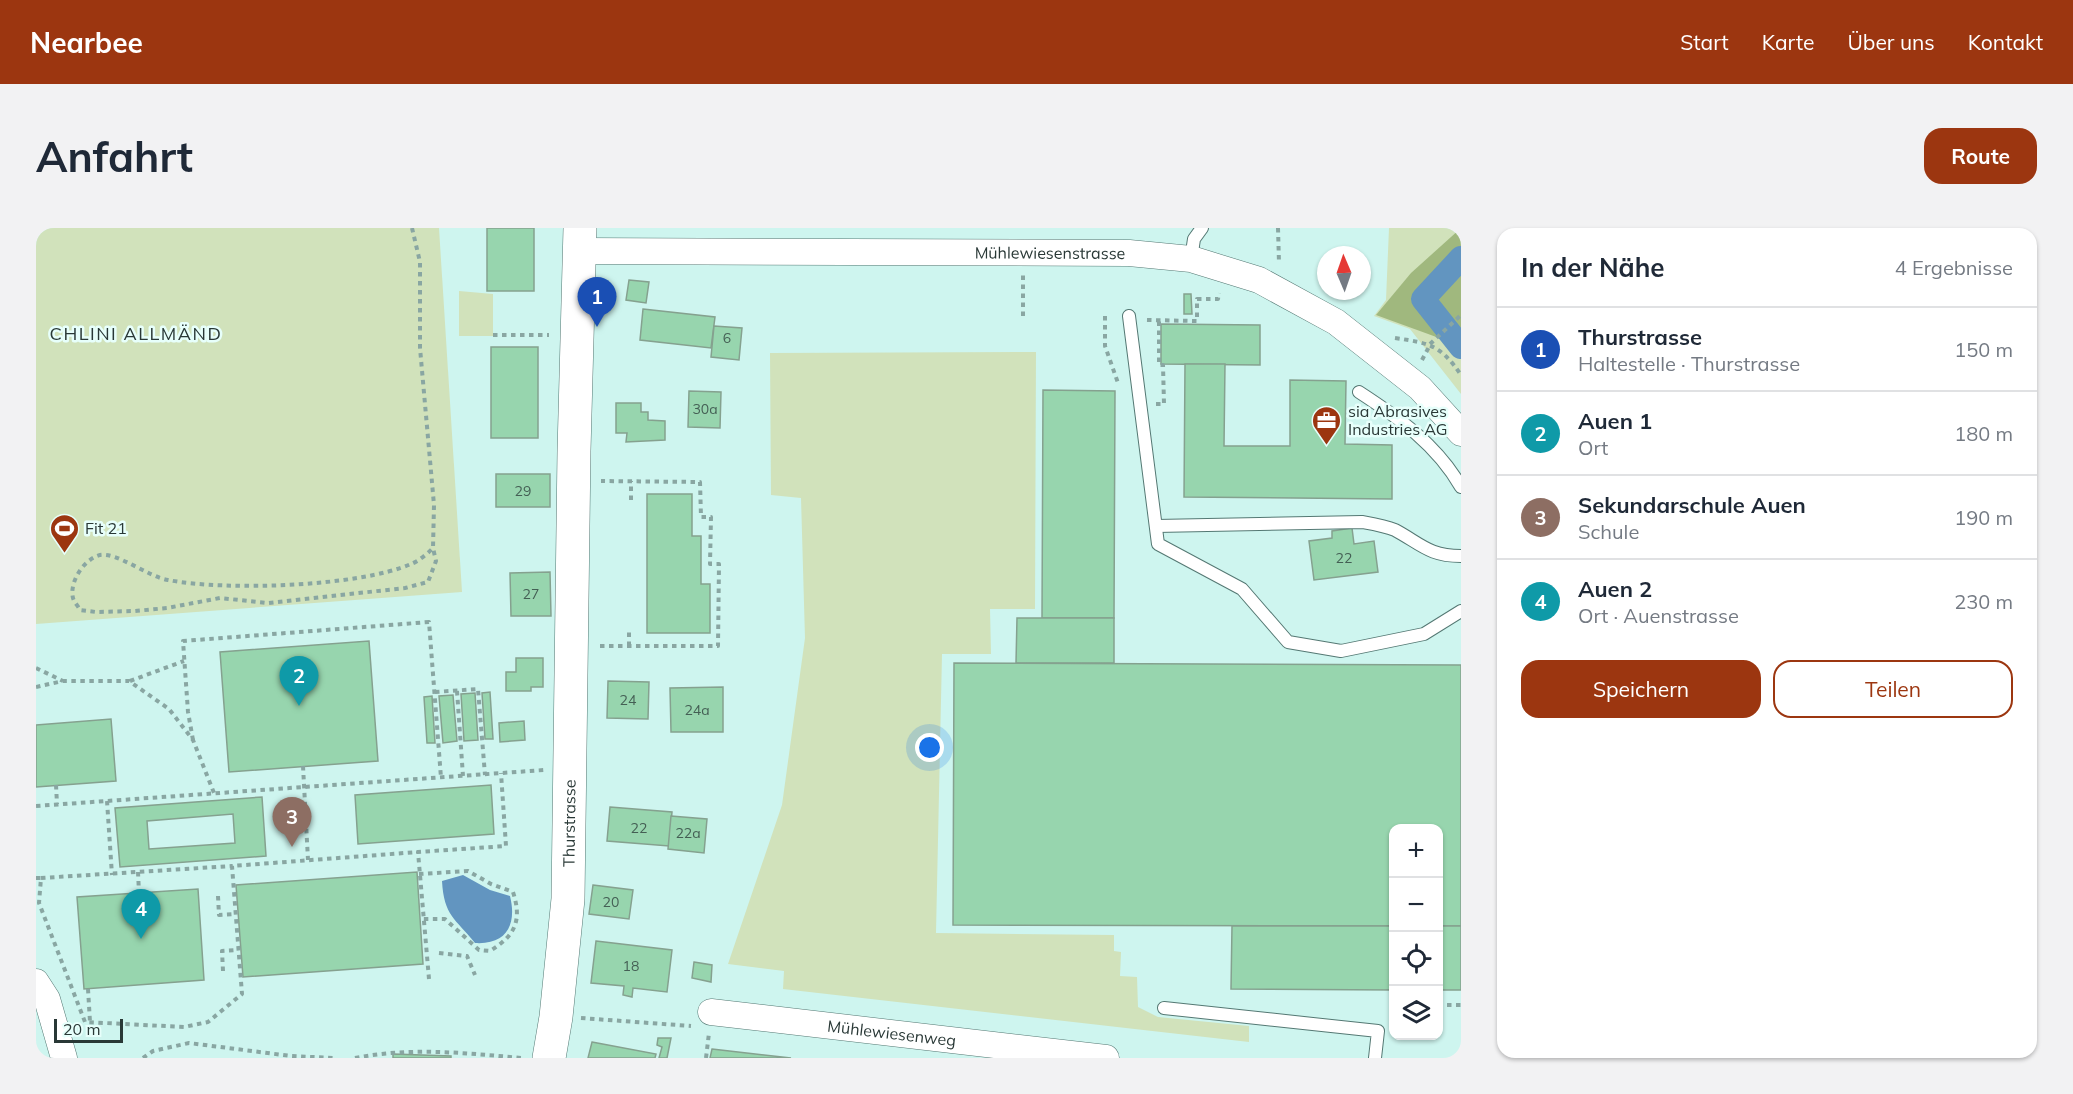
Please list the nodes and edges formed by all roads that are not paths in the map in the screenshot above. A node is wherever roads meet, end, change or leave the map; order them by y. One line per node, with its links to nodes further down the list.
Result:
1 (1202, 228): 3 (lane)
2 (580, 240): 3 (street, Mühlewiesenstrasse); 15 (street, Thurstrasse)
3 (1191, 242): 6 (street, Mühlewiesenstrasse)
4 (1129, 318): 8 (lane)
5 (1359, 392): 7 (lane)
6 (1461, 433)
7 (1461, 487)
8 (1156, 526): 9 (lane); 10 (lane)
9 (1461, 556)
10 (1461, 611)
11 (36, 982): 14 (street)
12 (1164, 1008): 17 (lane)
13 (704, 1019): 16 (street, Mühlewiesenweg)
14 (64, 1058)
15 (549, 1058)
16 (1106, 1058)
17 (1375, 1058)

